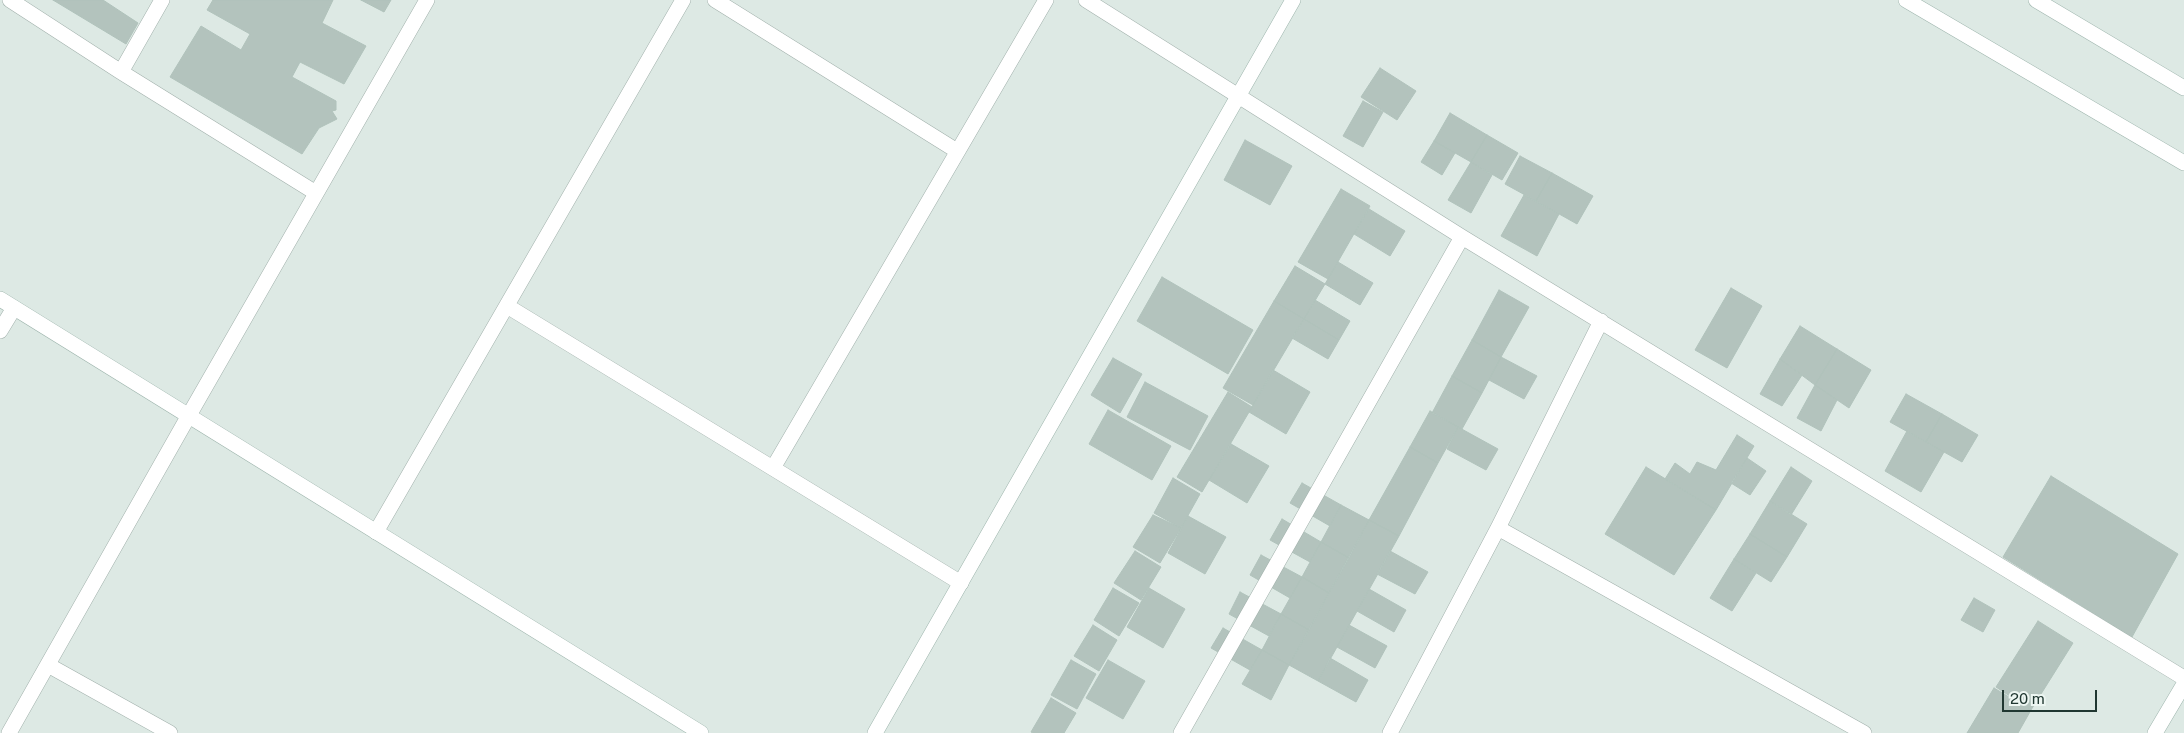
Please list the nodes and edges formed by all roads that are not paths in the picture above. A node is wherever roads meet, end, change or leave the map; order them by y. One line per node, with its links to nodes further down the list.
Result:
1 (10, 0): 11 (street)
2 (162, 0): 11 (street)
3 (427, 0): 16 (street)
4 (683, 0): 19 (street)
5 (715, 0): 14 (street)
6 (1046, 0): 14 (street)
7 (1086, 0): 13 (street)
8 (1293, 0): 13 (street)
9 (1906, 0): 15 (street)
10 (2036, 0): 12 (street)
11 (121, 72): 16 (street)
12 (2184, 88)
13 (1238, 96): 17 (street); 27 (street)
14 (957, 151): 24 (street)
15 (2184, 163)
16 (316, 193): 23 (street)
17 (1462, 238): 21 (street); 35 (street)
18 (0, 299): 20 (street)
19 (507, 306): 24 (street); 26 (street)
20 (14, 308): 22 (street); 23 (street)
21 (1601, 321): 25 (street); 29 (street)
22 (0, 331)
23 (188, 417): 26 (street); 28 (street)
24 (773, 468): 27 (street)
25 (1498, 528): 36 (street); 37 (street)
26 (376, 532): 33 (street)
27 (960, 583): 34 (street)
28 (48, 665): 31 (street); 32 (street)
29 (2184, 678)
30 (2184, 684): 38 (street)
31 (9, 733)
32 (170, 733)
33 (701, 733)
34 (875, 733)
35 (1181, 733)
36 (1390, 733)
37 (1864, 733)
38 (2155, 733)

